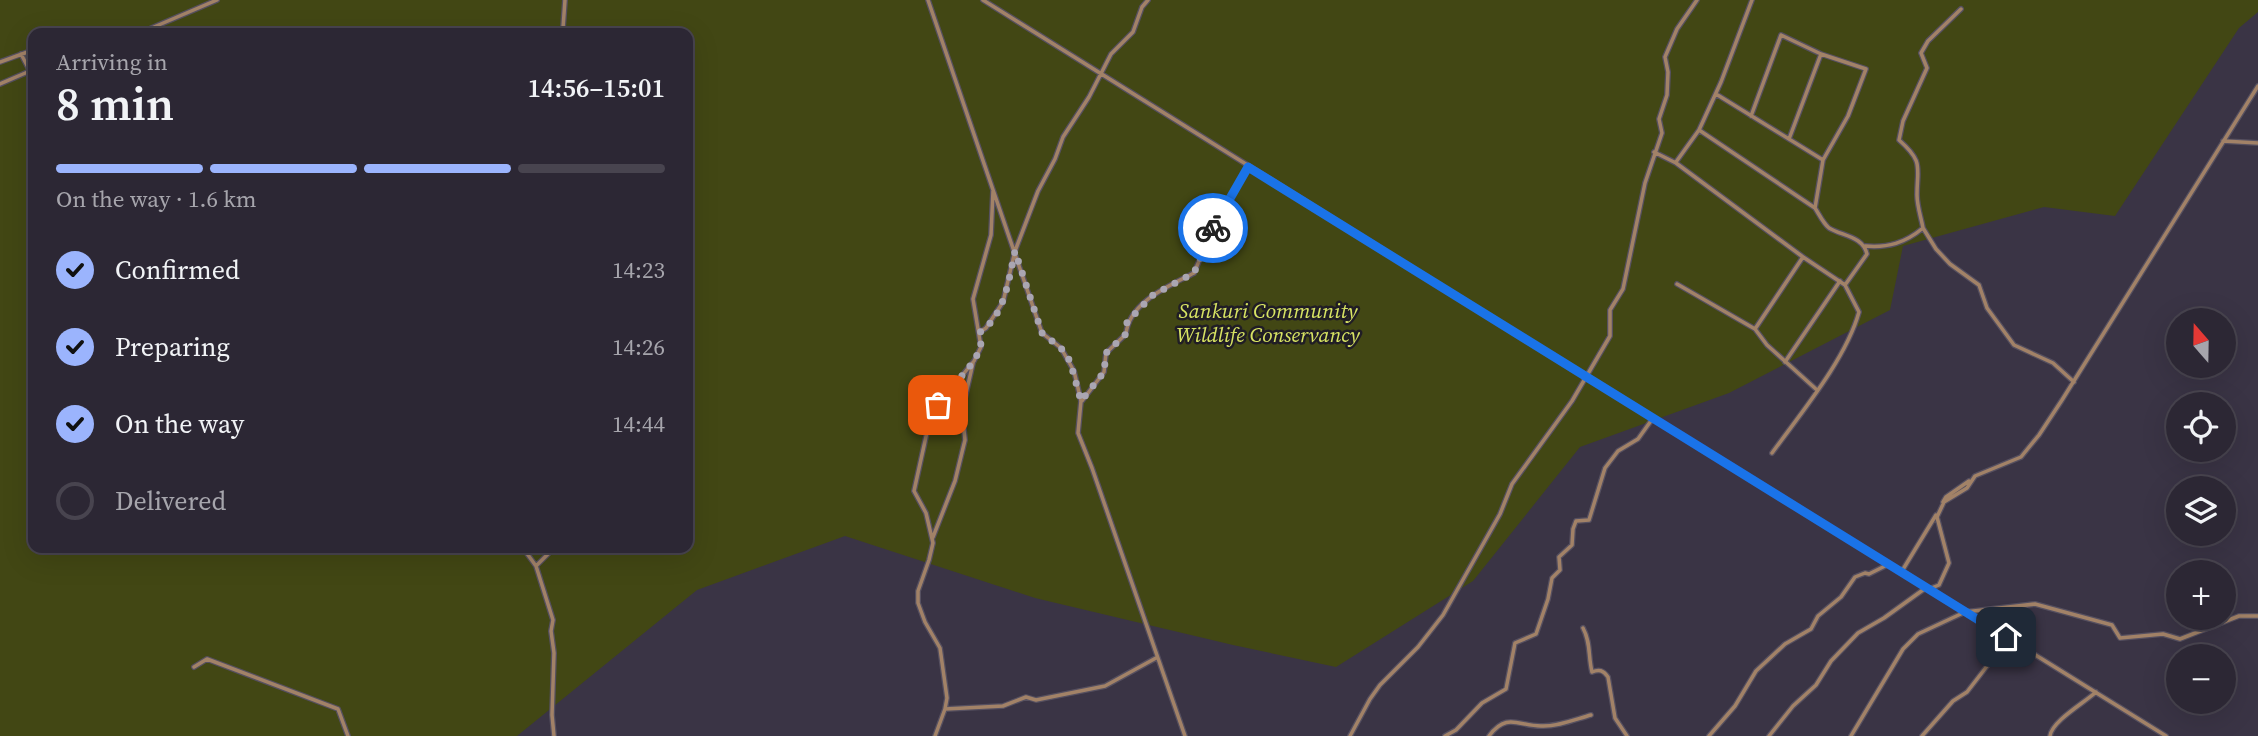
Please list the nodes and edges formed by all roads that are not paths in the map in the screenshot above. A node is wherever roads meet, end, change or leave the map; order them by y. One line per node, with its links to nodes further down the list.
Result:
1 (218, 0): 9 (street)
2 (565, 0): 10 (street)
3 (928, 0): 30 (street)
4 (983, 0): 17 (street)
5 (1148, 0): 17 (street)
6 (1697, 0): 26 (street)
7 (1752, 0): 20 (street)
8 (1961, 9): 32 (street)
9 (152, 28)
10 (563, 28)
11 (28, 52): 12 (street)
12 (20, 54): 14 (street); 15 (street)
13 (1821, 54): 21 (street); 23 (street); 27 (street)
14 (0, 62)
15 (28, 68)
16 (28, 72): 18 (street)
17 (1100, 74): 29 (street); 34 (street)
18 (0, 84)
19 (2258, 86): 24 (street)
20 (1716, 94): 21 (street); 22 (street)
21 (1751, 116): 23 (street)
22 (1699, 130): 28 (street); 31 (street)
23 (1789, 139): 27 (street)
24 (2223, 141): 25 (street); 44 (street)
25 (2258, 143)
26 (1654, 152): 28 (street); 43 (street)
27 (1823, 160): 31 (street)
28 (1676, 163): 35 (street)
29 (1248, 167): 43 (street); 46 (street)
30 (993, 188): 34 (street); 40 (street)
31 (1815, 208): 33 (street)
32 (1923, 228): 33 (street); 44 (street)
33 (1865, 246): 38 (street)
34 (1015, 251): 40 (street); 46 (street)
35 (1803, 257): 36 (street); 39 (street)
36 (1840, 281): 38 (street); 42 (street)
37 (1677, 284): 39 (street)
38 (1845, 285): 45 (street)
39 (1755, 330): 42 (street)
40 (980, 332): 41 (street)
41 (974, 361): 50 (street); 50 (street)
42 (1785, 362): 45 (street)
43 (1585, 376): 47 (street); 71 (street)
44 (2074, 382): 49 (street)
45 (1817, 390): 48 (street)
46 (1081, 401): 61 (street)
47 (1653, 418): 53 (street); 72 (street)
48 (1772, 453)
49 (1971, 480): 55 (street); 56 (street)
50 (932, 539): 64 (street)
51 (527, 553): 54 (street)
52 (549, 553): 54 (street)
53 (1889, 564): 55 (street); 75 (street)
54 (536, 566): 68 (street)
55 (1902, 572): 56 (street)
56 (1928, 588): 57 (street); 76 (street)
57 (1965, 611): 58 (street); 60 (street); 77 (street)
58 (2258, 616)
59 (1583, 628): 74 (street)
60 (2008, 638): 63 (street); 78 (street)
61 (1157, 657): 64 (street); 70 (street)
62 (194, 667): 67 (street)
63 (2096, 692): 66 (street); 79 (street)
64 (945, 709): 69 (street)
65 (1591, 715): 73 (street)
66 (2155, 729): 80 (street); 81 (street)
67 (348, 736)
68 (554, 736)
69 (935, 736)
70 (1185, 736)
71 (1350, 736)
72 (1445, 736)
73 (1489, 736)
74 (1627, 736)
75 (1709, 736)
76 (1769, 736)
77 (1851, 736)
78 (1922, 736)
79 (2050, 736)
80 (2151, 736)
81 (2166, 736)

